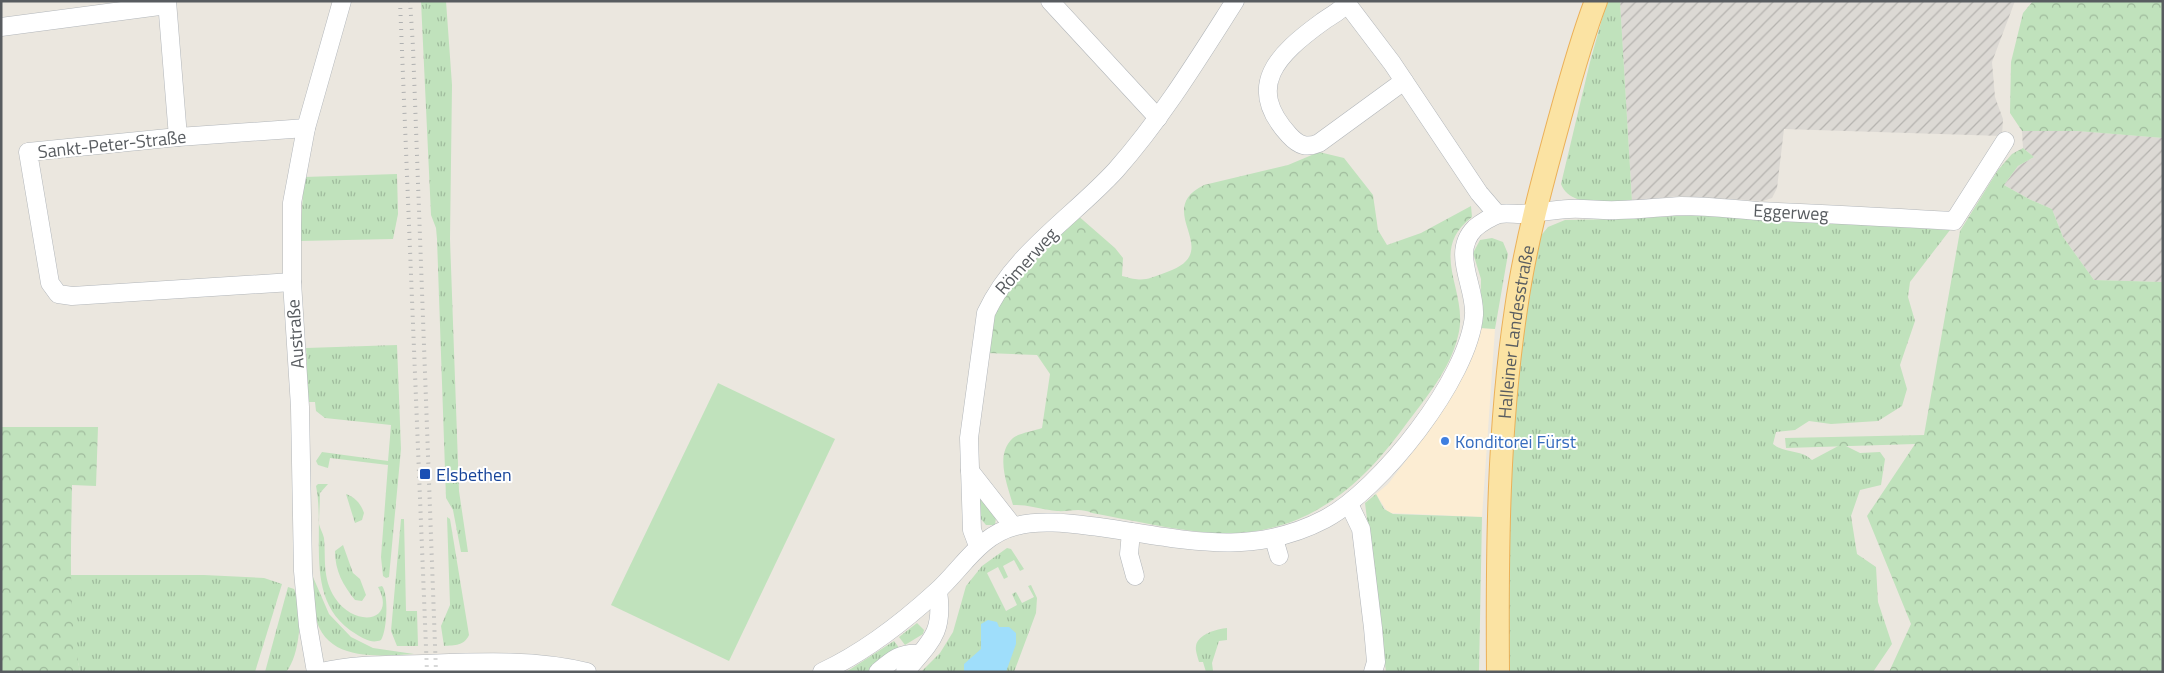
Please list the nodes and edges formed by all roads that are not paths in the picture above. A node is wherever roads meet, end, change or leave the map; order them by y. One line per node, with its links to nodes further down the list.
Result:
1 (342, 1): 10 (street, Austraße)
2 (1050, 1): 9 (street)
3 (1235, 1): 9 (street, Römerweg)
4 (1596, 1): 13 (main road, Halleiner Landesstraße)
5 (1347, 2): 8 (street); 8 (street)
6 (167, 3): 7 (street); 11 (street)
7 (1, 27)
8 (1404, 81): 14 (street)
9 (1158, 118): 16 (street, Römerweg)
10 (306, 128): 11 (street, Sankt-Peter-Straße); 15 (street, Austraße)
11 (178, 137): 15 (street, Sankt-Peter-Straße)
12 (2005, 141): 13 (street, Eggerweg)
13 (1534, 213): 14 (street); 33 (main road, Halleiner Landesstraße)
14 (1497, 214): 17 (street)
15 (292, 282): 26 (street, Austraße)
16 (970, 471): 18 (street); 21 (street, Römerweg)
17 (1349, 504): 20 (street); 32 (street)
18 (1014, 526): 19 (street); 21 (street)
19 (1131, 532): 20 (street); 23 (street)
20 (1274, 539): 22 (street)
21 (978, 546): 24 (street)
22 (1279, 556)
23 (1135, 576)
24 (938, 591): 25 (street); 29 (street)
25 (920, 654): 30 (street); 31 (street)
26 (316, 672)
27 (321, 672): 28 (street)
28 (587, 672)
29 (822, 672)
30 (878, 672)
31 (906, 672)
32 (1373, 672)
33 (1498, 672)

